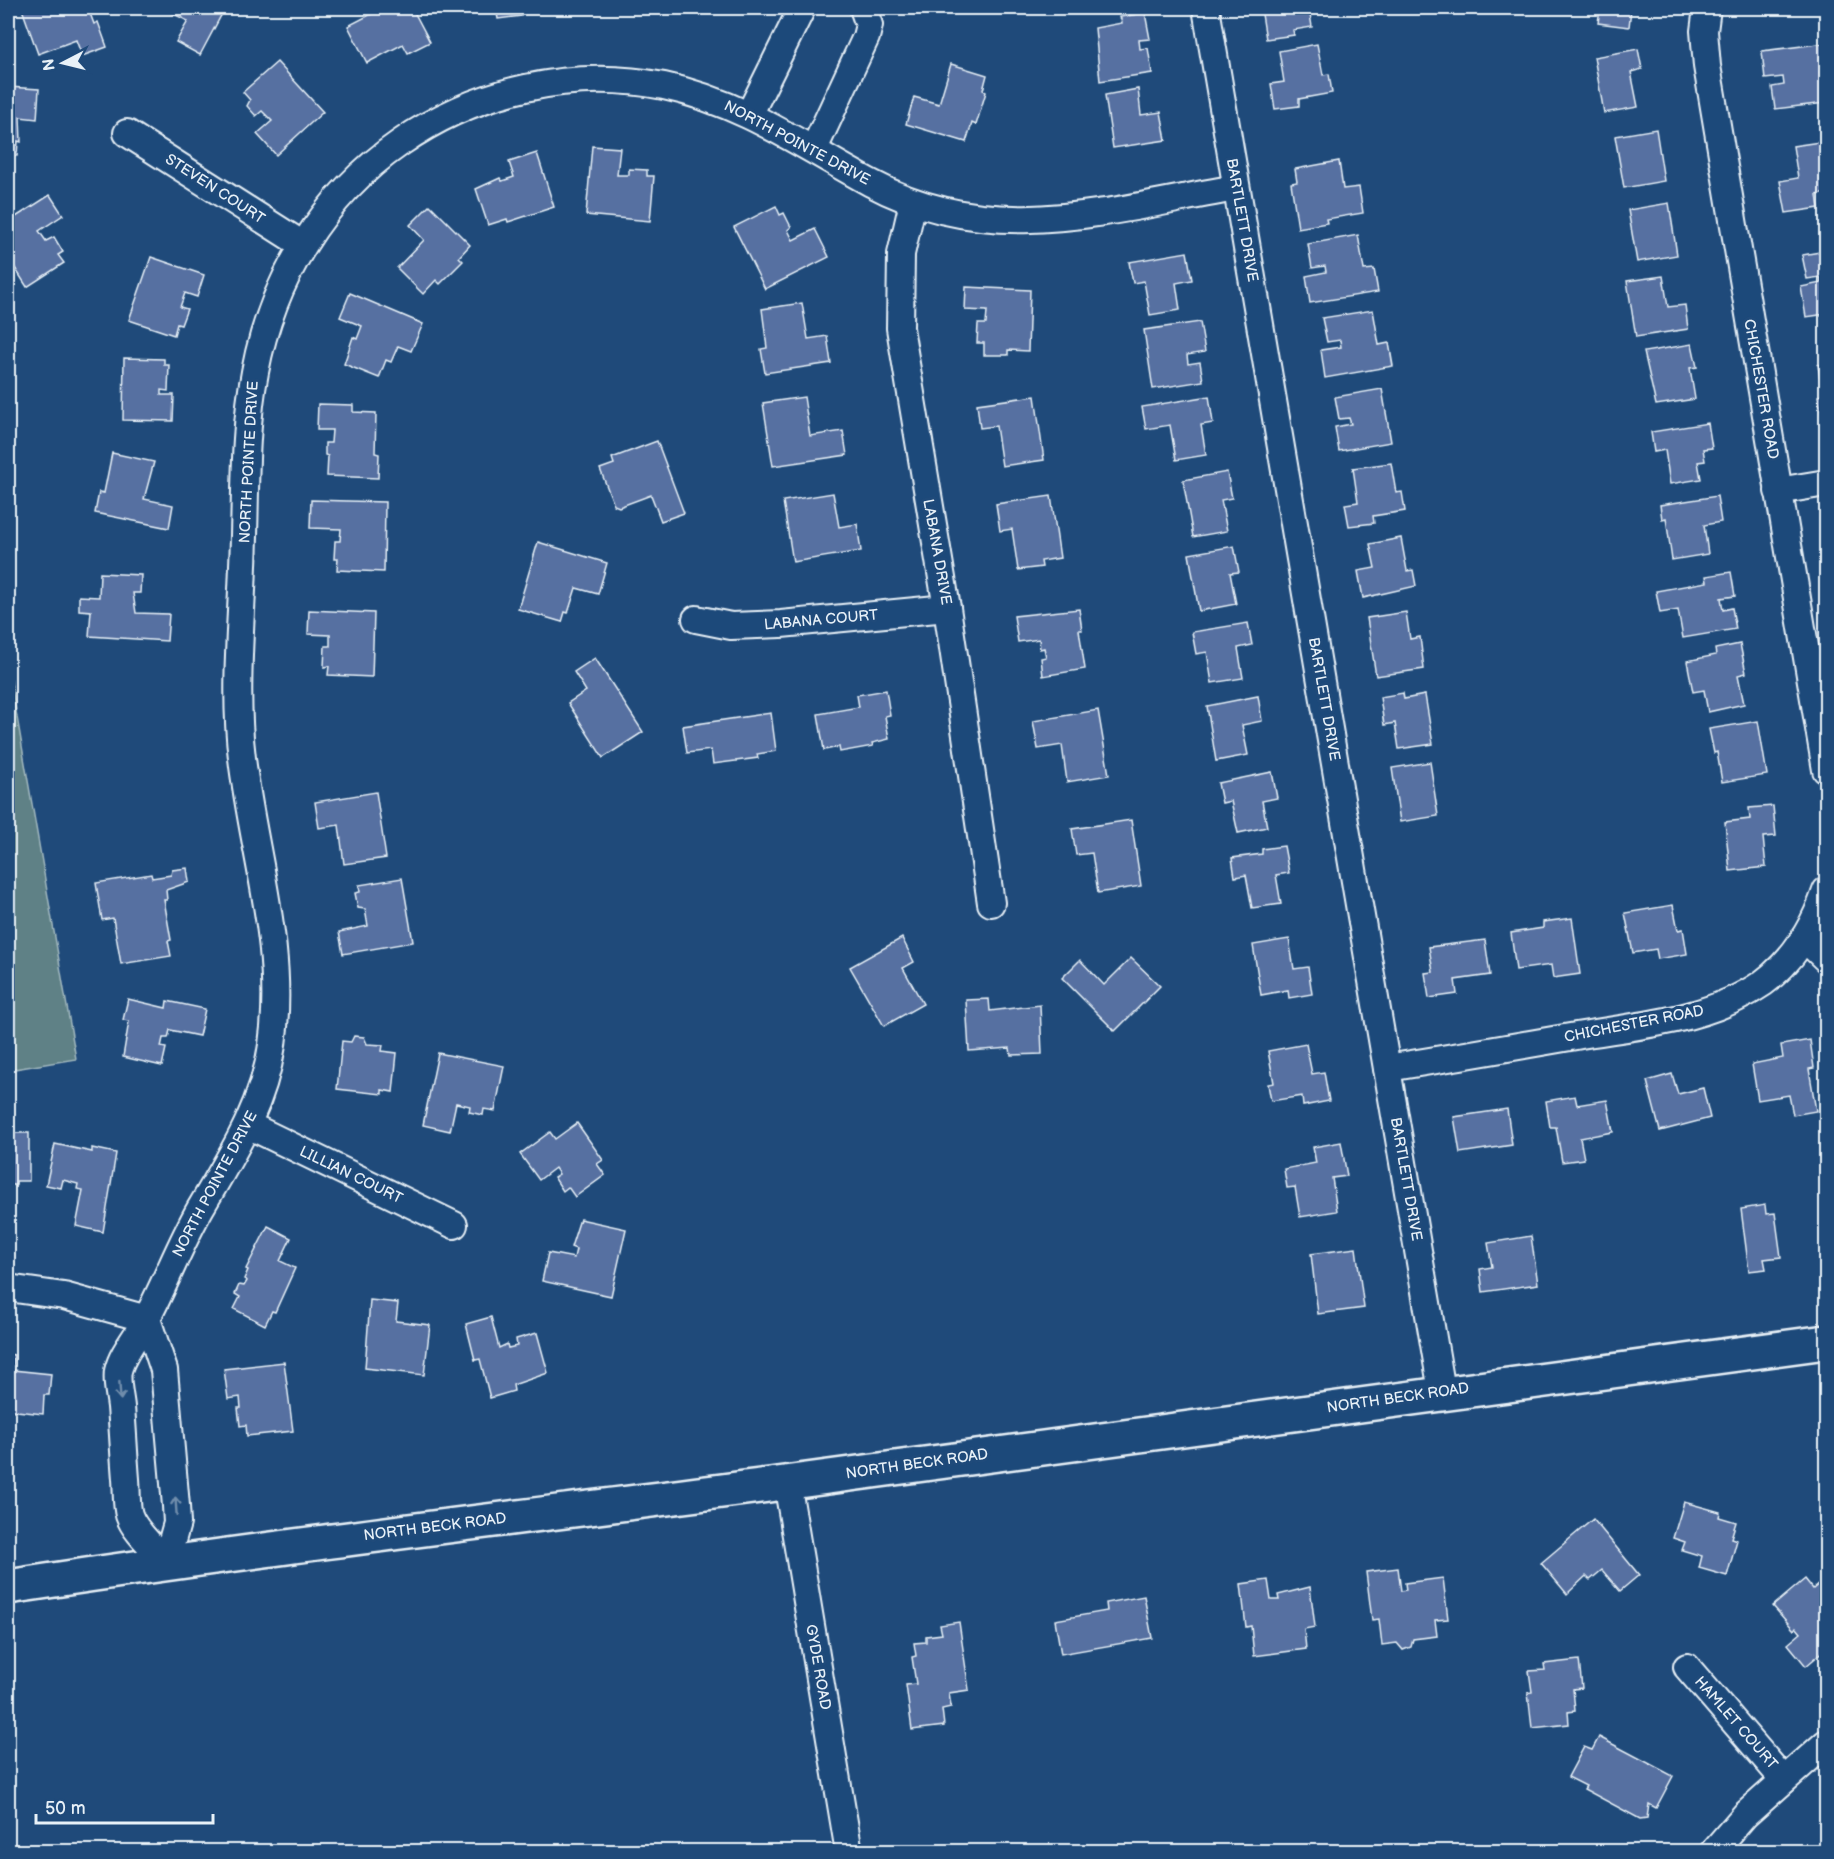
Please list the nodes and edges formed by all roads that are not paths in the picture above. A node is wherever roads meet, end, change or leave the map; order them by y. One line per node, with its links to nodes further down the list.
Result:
1 (802, 8): 5 (street)
2 (863, 8): 7 (street)
3 (1206, 8): 8 (street, BARTLETT DRIVE)
4 (1707, 8): 12 (street, CHICHESTER ROAD)
5 (749, 115): 7 (street, NORTH POINTE DRIVE); 10 (street, NORTH POINTE DRIVE)
6 (127, 133): 10 (street, STEVEN COURT)
7 (813, 149): 9 (street, NORTH POINTE DRIVE)
8 (1236, 188): 9 (street, NORTH POINTE DRIVE); 20 (street, BARTLETT DRIVE)
9 (912, 202): 13 (street, LABANA DRIVE)
10 (303, 245): 21 (street, NORTH POINTE DRIVE)
11 (1827, 483): 12 (street)
12 (1778, 491): 15 (street, CHICHESTER ROAD)
13 (947, 608): 14 (street, LABANA COURT); 17 (street, LABANA DRIVE)
14 (696, 619)
15 (1827, 770)
16 (1827, 891): 18 (street, CHICHESTER ROAD)
17 (992, 903)
18 (1804, 938): 19 (street); 20 (street, CHICHESTER ROAD)
19 (1827, 959)
20 (1387, 1068): 26 (street, BARTLETT DRIVE)
21 (248, 1125): 22 (street, LILLIAN COURT); 24 (street, NORTH POINTE DRIVE)
22 (454, 1225)
23 (8, 1288): 24 (street)
24 (147, 1319): 28 (street, one-way to 24); 28 (street, NORTH POINTE DRIVE, one-way to 28)
25 (1827, 1342): 26 (main road, NORTH BECK ROAD)
26 (1442, 1391): 27 (main road, NORTH BECK ROAD)
27 (787, 1482): 28 (main road, NORTH BECK ROAD); 33 (street, GYDE ROAD)
28 (166, 1562): 29 (main road, NORTH BECK ROAD)
29 (8, 1587)
30 (1687, 1667): 32 (street, HAMLET COURT)
31 (1827, 1743): 32 (street)
32 (1784, 1780): 34 (street)
33 (849, 1851)
34 (1713, 1851)

